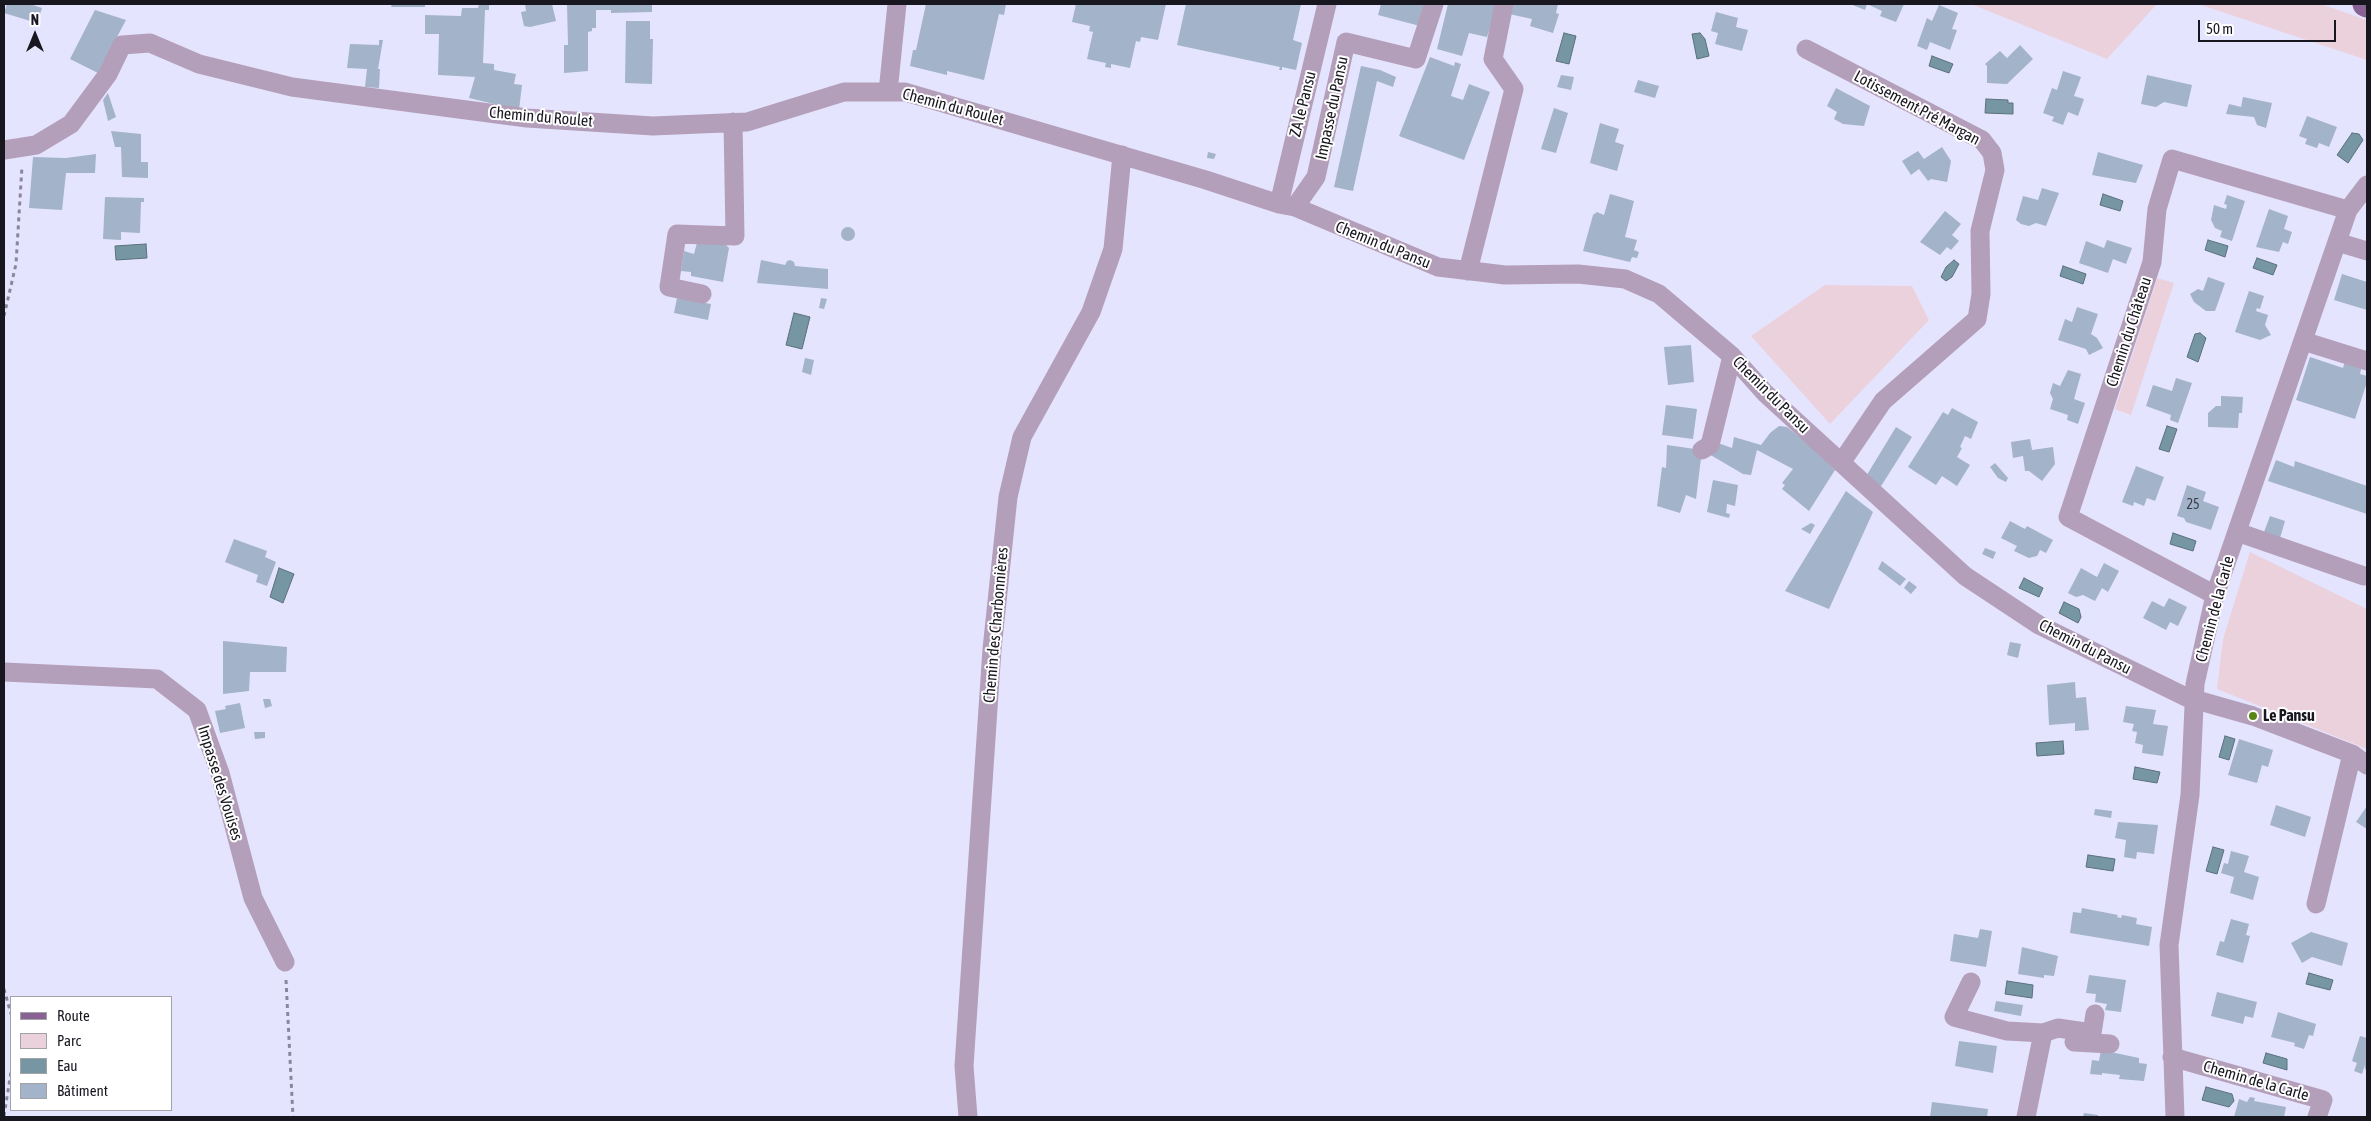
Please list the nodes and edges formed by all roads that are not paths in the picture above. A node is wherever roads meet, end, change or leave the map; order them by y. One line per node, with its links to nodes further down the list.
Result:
1 (896, 4): 6 (street)
2 (1327, 4): 11 (street, ZA le Pansu)
3 (1434, 4): 11 (street, Impasse du Pansu)
4 (1504, 4): 15 (street)
5 (1806, 49): 21 (street, Lotissement Pré Margan)
6 (888, 92): 7 (street, Chemin du Roulet); 9 (street, Chemin du Roulet)
7 (733, 122): 8 (street, Chemin du Roulet); 16 (street)
8 (13, 148)
9 (1122, 155): 11 (street, Chemin du Pansu); 35 (street, Chemin des Charbonnières)
10 (2367, 185): 12 (street, Chemin de la Carle)
11 (1287, 205): 15 (street, Chemin du Pansu)
12 (2348, 210): 13 (street, Chemin de la Carle); 24 (street, Chemin du Château)
13 (2337, 242): 14 (street); 17 (street, Chemin de la Carle)
14 (2367, 252)
15 (1468, 271): 18 (street, Chemin du Pansu)
16 (702, 294)
17 (2303, 341): 19 (street); 22 (street, Chemin de la Carle)
18 (1732, 356): 20 (street); 21 (street, Chemin du Pansu)
19 (2367, 361)
20 (1702, 450)
21 (1841, 462): 26 (street, Chemin du Pansu)
22 (2237, 532): 23 (street); 24 (street, Chemin de la Carle)
23 (2364, 576)
24 (2215, 595): 26 (street, Chemin de la Carle)
25 (4, 672): 29 (street, Impasse des Vouises)
26 (2194, 699): 27 (street, Chemin du Pansu); 34 (street, Chemin de la Carle)
27 (2360, 760): 28 (street)
28 (2316, 904)
29 (285, 962)
30 (1972, 982): 32 (street)
31 (2094, 1014): 32 (street)
32 (2042, 1036): 33 (street); 36 (street)
33 (2110, 1044)
34 (2172, 1057): 37 (street, Chemin de la Carle); 38 (street, Chemin de la Carle)
35 (968, 1117)
36 (2026, 1117)
37 (2176, 1117)
38 (2317, 1117)

